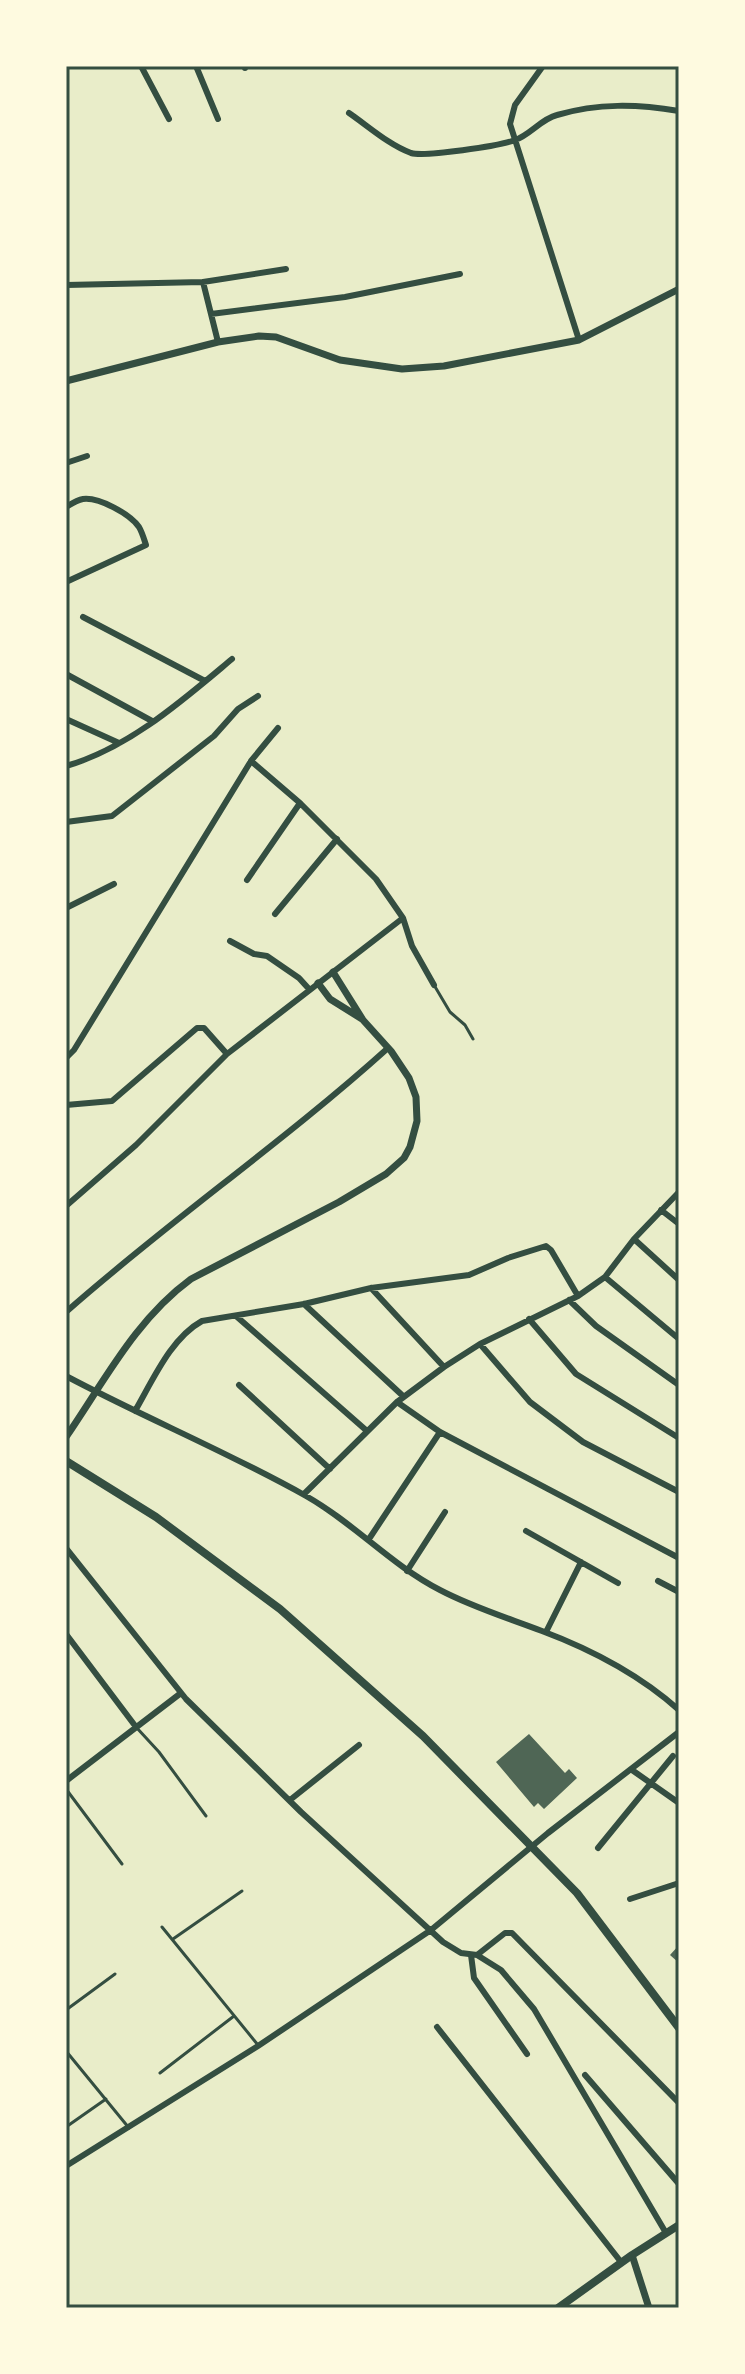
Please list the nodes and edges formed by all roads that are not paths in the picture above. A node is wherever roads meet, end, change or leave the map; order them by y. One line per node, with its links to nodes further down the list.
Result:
1 (141, 66): 6 (street)
2 (196, 66): 7 (street)
3 (543, 66): 8 (street)
4 (679, 111): 8 (street)
5 (349, 113): 8 (street)
6 (169, 119)
7 (218, 119)
8 (515, 141): 15 (street)
9 (286, 269): 11 (street)
10 (460, 274): 14 (street)
11 (203, 282): 12 (street); 14 (street)
12 (66, 285)
13 (679, 289): 15 (street)
14 (211, 314): 16 (street)
15 (579, 340): 16 (street)
16 (218, 342): 17 (street)
17 (66, 381)
18 (87, 456): 19 (street)
19 (66, 463)
20 (66, 507): 21 (street)
21 (66, 582)
22 (83, 617): 25 (street)
23 (232, 659): 25 (street)
24 (66, 674): 28 (street)
25 (205, 681): 28 (street)
26 (258, 696): 34 (street)
27 (66, 719): 30 (street)
28 (152, 721): 30 (street)
29 (278, 728): 31 (street)
30 (119, 743): 32 (street)
31 (251, 761): 33 (street); 50 (street)
32 (66, 766)
33 (300, 803): 35 (street); 36 (street)
34 (66, 822)
35 (337, 839): 39 (street); 40 (street)
36 (247, 880)
37 (114, 884): 38 (street)
38 (66, 908)
39 (275, 914)
40 (403, 918): 42 (street); 44 (street)
41 (230, 941): 45 (street)
42 (333, 972): 43 (street); 46 (street)
43 (318, 983): 45 (street); 46 (street)
44 (434, 985): 47 (lane)
45 (309, 989): 51 (street)
46 (363, 1020): 49 (street)
47 (473, 1039)
48 (66, 1041): 50 (street)
49 (388, 1048): 65 (street); 74 (street)
50 (74, 1050): 52 (street)
51 (227, 1054): 53 (street); 55 (street)
52 (66, 1058)
53 (66, 1105)
54 (679, 1192): 56 (street)
55 (66, 1206)
56 (661, 1210): 57 (street); 58 (street)
57 (679, 1224)
58 (634, 1239): 59 (street); 60 (street)
59 (605, 1277): 62 (street); 68 (street)
60 (679, 1280)
61 (371, 1288): 62 (street); 64 (street); 70 (street)
62 (578, 1296): 63 (street)
63 (569, 1300): 67 (street); 73 (street)
64 (304, 1304): 66 (street); 75 (street)
65 (66, 1312)
66 (236, 1316): 77 (street); 78 (street)
67 (529, 1319): 69 (street); 81 (street)
68 (679, 1339)
69 (480, 1344): 70 (street); 84 (street)
70 (444, 1367): 75 (street)
71 (66, 1376): 74 (street)
72 (239, 1385): 83 (street)
73 (679, 1385)
74 (98, 1392): 77 (street); 80 (street)
75 (403, 1396): 76 (street)
76 (397, 1402): 78 (street); 79 (street)
77 (135, 1411): 85 (street)
78 (367, 1431): 83 (street)
79 (440, 1432): 88 (street); 90 (street)
80 (66, 1437)
81 (679, 1438)
82 (66, 1461): 111 (main road)
83 (330, 1469): 85 (street)
84 (679, 1492)
85 (304, 1494): 88 (street)
86 (445, 1512): 92 (street)
87 (526, 1531): 91 (street)
88 (369, 1539): 92 (street)
89 (66, 1548): 98 (street)
90 (679, 1558)
91 (581, 1562): 94 (street); 96 (street)
92 (407, 1571): 96 (street)
93 (658, 1581): 95 (street)
94 (618, 1583)
95 (679, 1592)
96 (546, 1632): 99 (street)
97 (66, 1634): 100 (street)
98 (181, 1693): 100 (street); 108 (street)
99 (679, 1710)
100 (136, 1727): 105 (street); 110 (lane)
101 (679, 1732): 104 (street)
102 (359, 1745): 108 (street)
103 (673, 1756): 106 (street)
104 (632, 1770): 106 (street); 111 (street)
105 (66, 1781)
106 (651, 1784): 109 (street); 112 (street)
107 (66, 1789): 113 (lane)
108 (290, 1800): 118 (street)
109 (679, 1803)
110 (206, 1816)
111 (532, 1846): 118 (street); 125 (main road)
112 (598, 1848)
113 (122, 1864)
114 (679, 1883): 116 (street)
115 (242, 1891): 119 (lane)
116 (630, 1899)
117 (162, 1927): 119 (lane)
118 (431, 1930): 120 (street); 126 (street)
119 (172, 1940): 123 (lane)
120 (474, 1955): 128 (street); 132 (street); 138 (street)
121 (115, 1974): 122 (lane)
122 (66, 2010)
123 (234, 2016): 126 (lane); 129 (lane)
124 (437, 2027): 140 (street)
125 (679, 2028)
126 (258, 2046): 134 (street)
127 (66, 2051): 131 (lane)
128 (527, 2054)
129 (160, 2073)
130 (585, 2075): 136 (street)
131 (106, 2099): 133 (lane); 134 (lane)
132 (679, 2103)
133 (66, 2127)
134 (129, 2128): 135 (street)
135 (66, 2166)
136 (679, 2184)
137 (679, 2225): 138 (main road)
138 (666, 2233): 139 (main road)
139 (632, 2255): 140 (main road); 142 (street)
140 (621, 2262): 141 (main road)
141 (558, 2308)
142 (649, 2308)

